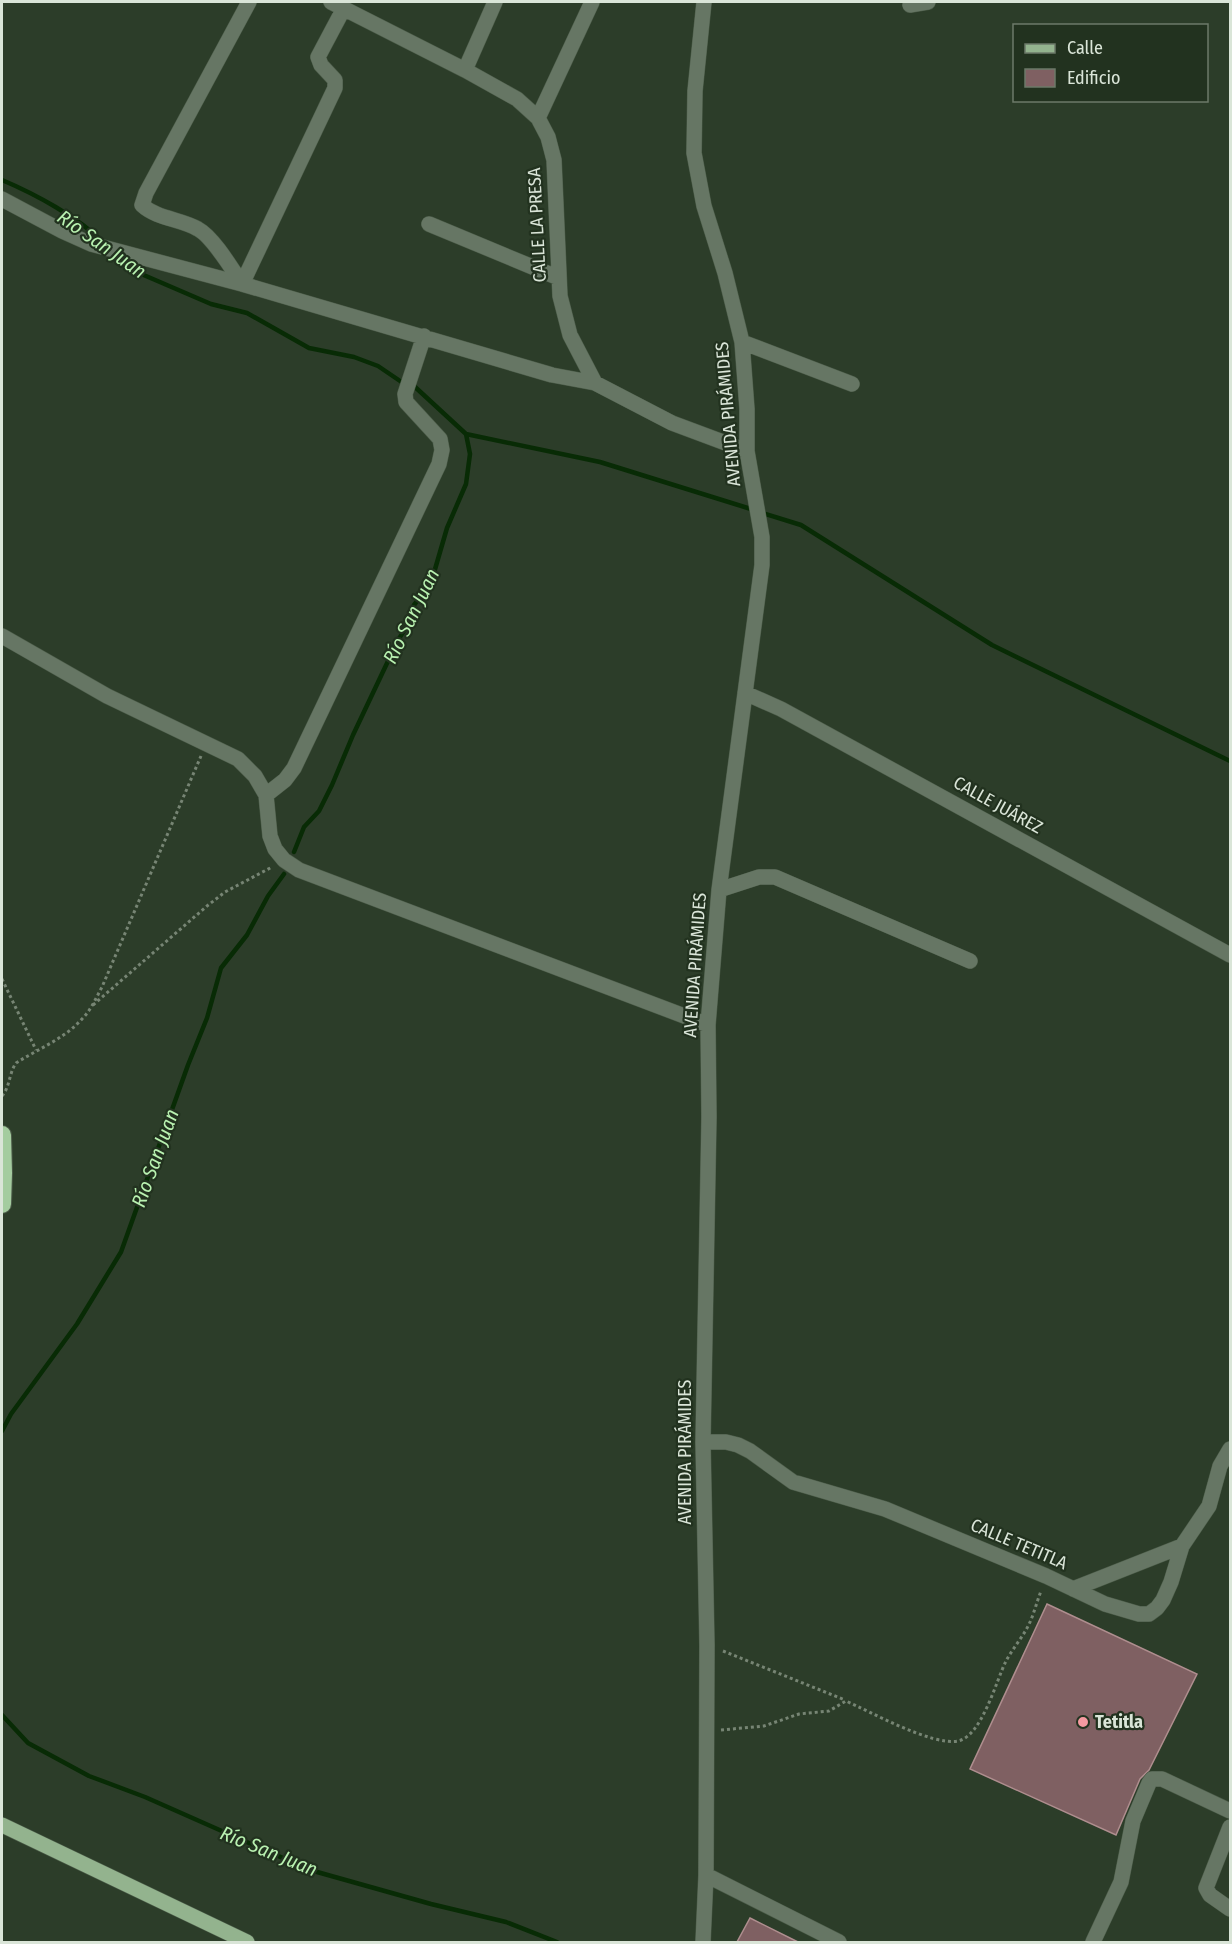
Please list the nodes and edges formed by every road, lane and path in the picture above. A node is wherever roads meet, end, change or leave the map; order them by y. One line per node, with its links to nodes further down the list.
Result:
1 (249, 2): 13 (street)
2 (495, 2): 8 (street)
3 (592, 2): 9 (street)
4 (704, 2): 15 (street, AVENIDA PIRÁMIDES)
5 (928, 2): 6 (street)
6 (910, 4)
7 (338, 5): 8 (street, CALLE LA PRESA); 13 (street, CALLE LA PRESA)
8 (465, 70): 9 (street, CALLE LA PRESA)
9 (538, 118): 12 (street, CALLE LA PRESA)
10 (2, 199): 13 (street)
11 (429, 224): 12 (street)
12 (559, 278): 16 (street, CALLE LA PRESA)
13 (242, 284): 14 (street)
14 (424, 336): 16 (street); 22 (street)
15 (742, 342): 17 (street); 18 (street, AVENIDA PIRÁMIDES)
16 (595, 383): 18 (street)
17 (852, 384)
18 (747, 451): 20 (street, AVENIDA PIRÁMIDES)
19 (2, 636): 21 (street)
20 (745, 693): 24 (street, AVENIDA PIRÁMIDES); 25 (street, CALLE JUÁREZ)
21 (206, 744): 22 (street); 28 (path)
22 (266, 795): 23 (street)
23 (284, 860): 28 (path); 29 (street)
24 (719, 890): 26 (street); 29 (street, AVENIDA PIRÁMIDES)
25 (1230, 955)
26 (970, 961)
27 (2, 979): 30 (path)
28 (91, 1008): 30 (path)
29 (708, 1025): 34 (street, AVENIDA PIRÁMIDES)
30 (36, 1050): 31 (path)
31 (2, 1096)
32 (2, 1135): 33 (highway)
33 (2, 1204)
34 (703, 1442): 37 (street, CALLE TETITLA); 39 (street, AVENIDA PIRÁMIDES)
35 (1230, 1449): 36 (street, CALLE TETITLA)
36 (1182, 1546): 38 (street); 38 (street, CALLE TETITLA)
37 (1046, 1576): 38 (street, CALLE TETITLA); 40 (path)
38 (1073, 1589)
39 (707, 1645): 40 (path); 41 (street, AVENIDA PIRÁMIDES)
40 (846, 1701): 41 (path)
41 (707, 1731): 45 (street, AVENIDA PIRÁMIDES)
42 (1230, 1811): 50 (street)
43 (2, 1825): 47 (main road)
44 (1230, 1827): 46 (street)
45 (706, 1875): 48 (street, AVENIDA PIRÁMIDES); 49 (street)
46 (1230, 1909)
47 (247, 1942)
48 (703, 1942)
49 (839, 1942)
50 (1093, 1942)

